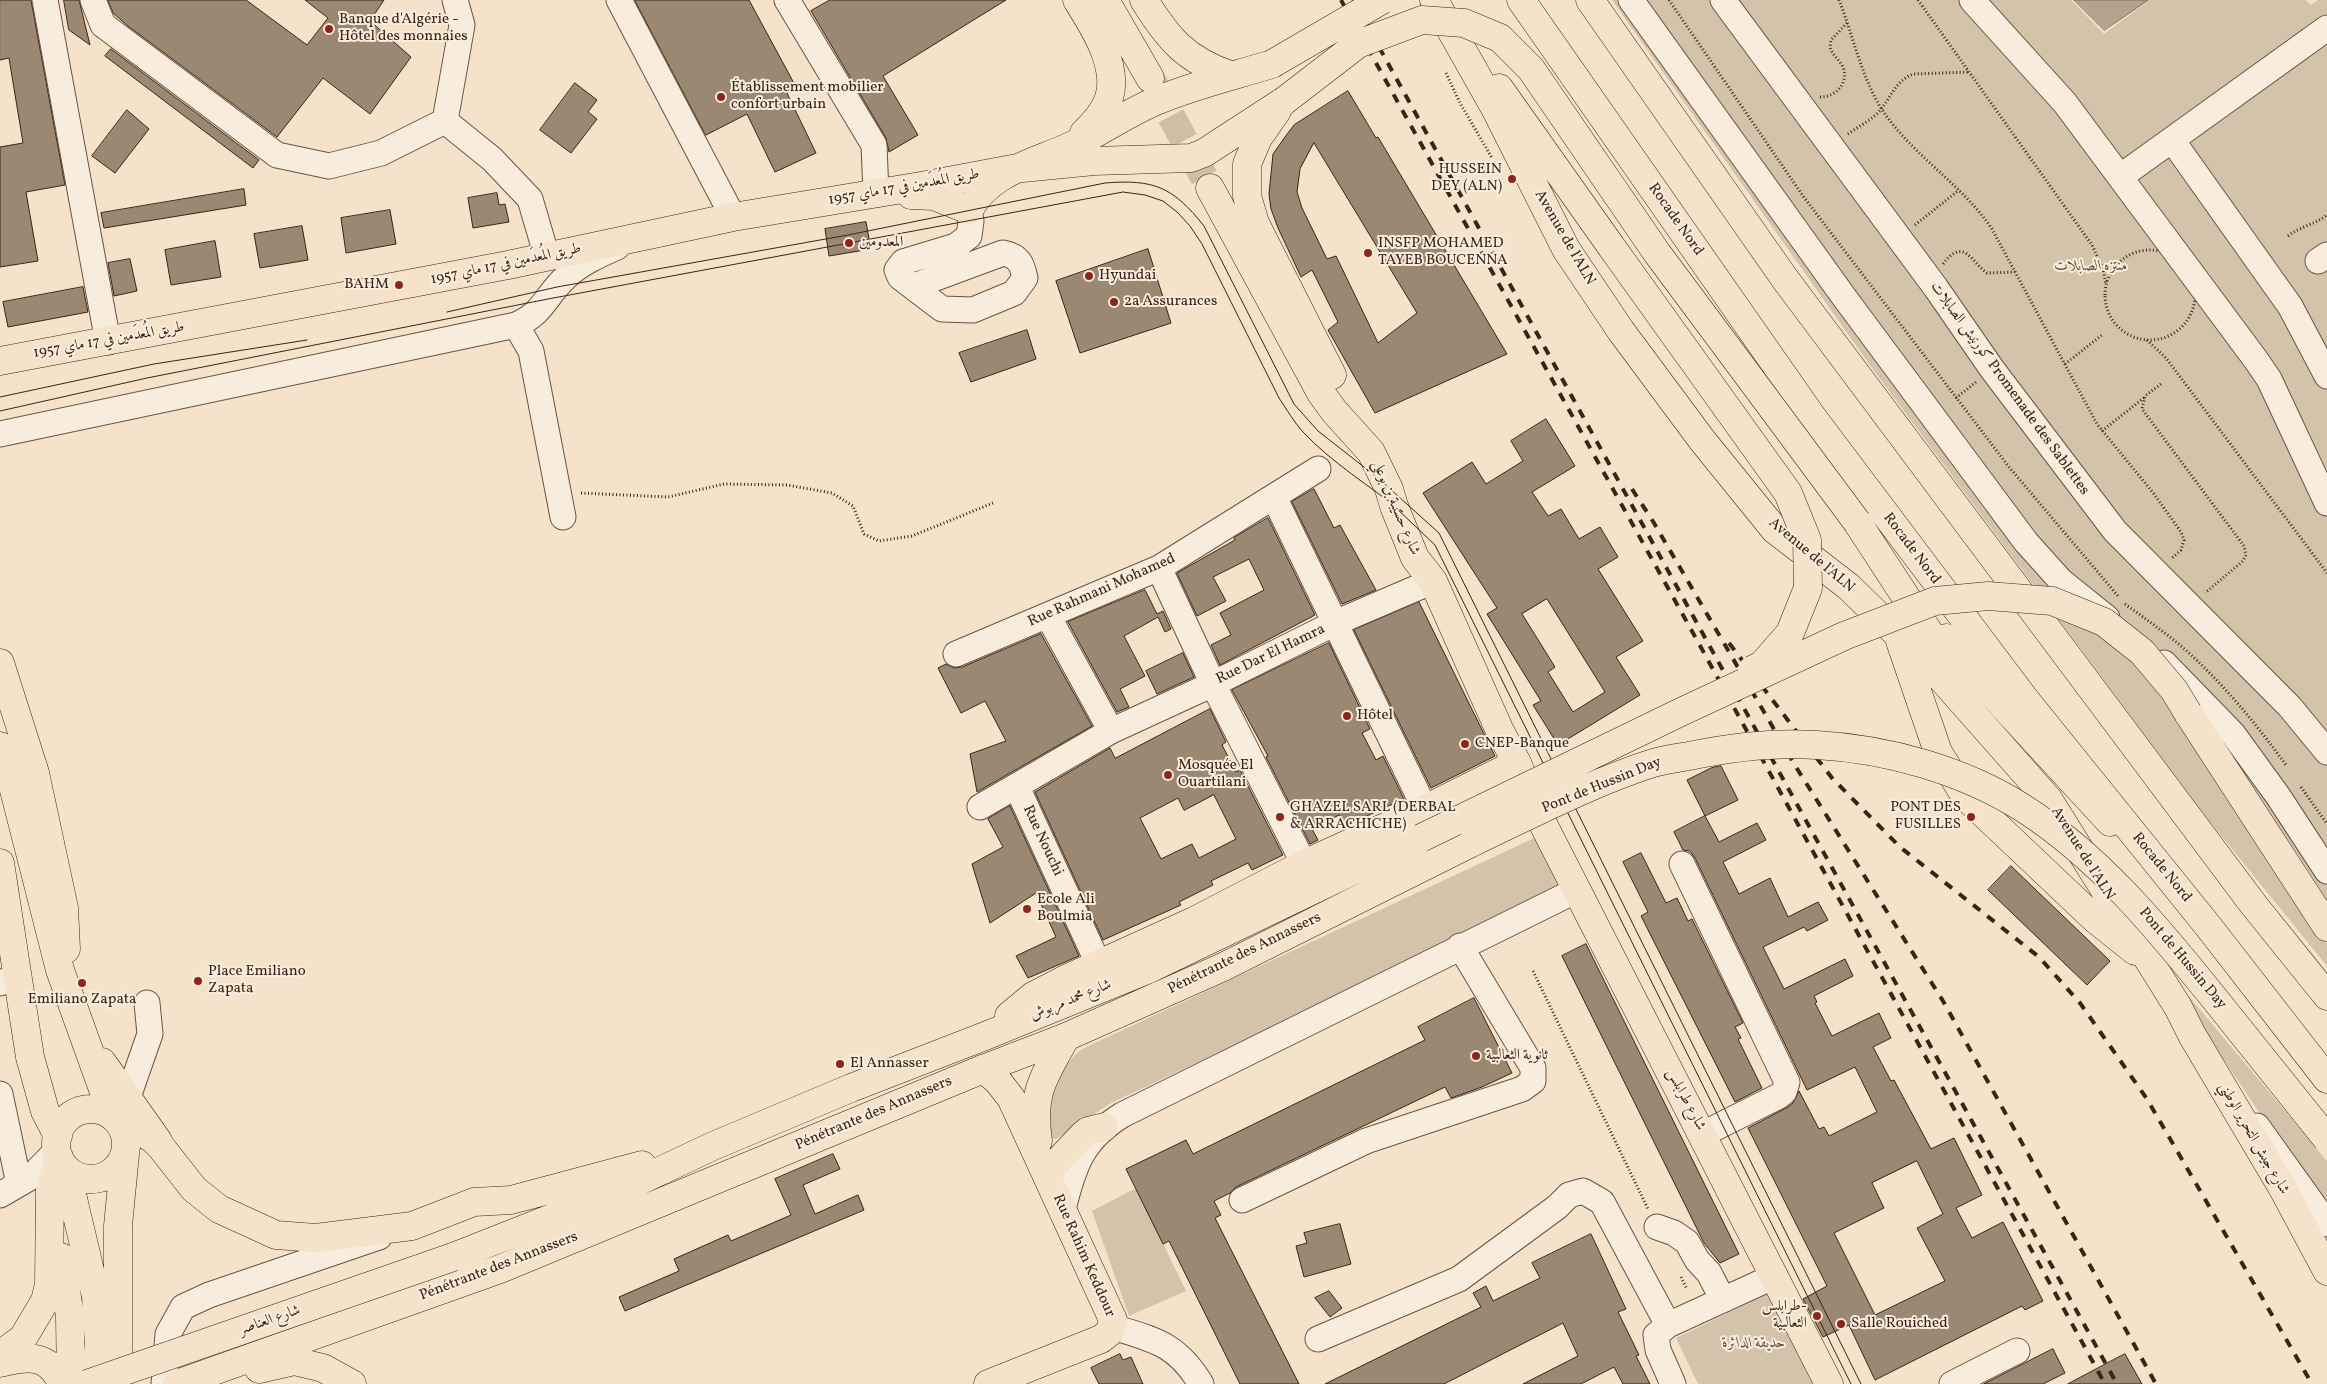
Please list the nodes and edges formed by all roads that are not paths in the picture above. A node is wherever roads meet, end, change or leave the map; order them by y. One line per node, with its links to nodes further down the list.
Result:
1 (45, 0): 33 (street)
2 (93, 0): 20 (street)
3 (455, 0): 20 (street)
4 (619, 0): 28 (street)
5 (787, 0): 26 (street)
6 (1077, 0): 22 (main road)
7 (1105, 0): 18 (main road)
8 (1144, 0): 17 (main road)
9 (1382, 0): 17 (main road, bridge)
10 (1434, 0): 47 (main road, Avenue de l'ALN); 51 (main road, bridge)
11 (1521, 0): 69 (main road, Rocade Nord)
12 (1590, 0): 76 (main road)
13 (1630, 0): 66 (street)
14 (1723, 0): 54 (street, كورنيش الصابلات Promenade des Sablettes)
15 (1972, 0): 24 (street)
16 (2327, 28): 21 (street)
17 (1230, 75): 22 (main road)
18 (1150, 78)
19 (1284, 102): 23 (main road); 37 (main road); 42 (main road, bridge)
20 (445, 121): 30 (street)
21 (2172, 140): 24 (street); 35 (street)
22 (1073, 145): 23 (main road)
23 (1012, 169): 26 (main road, طريق المُعدَمين في 17 ماي 1957); 27 (main road)
24 (2120, 177): 40 (street)
25 (1210, 188): 37 (main road, شارع حسيبة بن بوعلي)
26 (880, 193): 27 (main road); 28 (main road, طريق المُعدَمين في 17 ماي 1957)
27 (969, 210): 31 (street)
28 (733, 217): 29 (main road, طريق المُعدَمين في 17 ماي 1957)
29 (637, 237): 30 (main road, طريق المُعدَمين في 17 ماي 1957); 32 (street)
30 (547, 257): 33 (main road, طريق المُعدَمين في 17 ماي 1957)
31 (914, 286)
32 (516, 326): 36 (street); 41 (street)
33 (108, 342): 34 (main road, طريق المُعدَمين في 17 ماي 1957)
34 (0, 361)
35 (2327, 376)
36 (0, 434)
37 (1371, 452): 44 (main road, شارع حسيبة بن بوعلي)
38 (1318, 469): 39 (street, Rue Rahmani Mohamed)
39 (1274, 497): 43 (street, Rue Rahmani Mohamed); 46 (street)
40 (2327, 503)
41 (562, 517)
42 (1857, 522): 57 (main road); 69 (main road)
43 (1159, 568): 45 (street, Rue Rahmani Mohamed); 50 (street)
44 (1433, 581): 46 (street, Rue Dar El Hamra); 55 (main road, شارع حسيبة بن بوعلي)
45 (1048, 616): 48 (street, Rue Rahmani Mohamed); 52 (street)
46 (1335, 623): 50 (street, Rue Dar El Hamra); 59 (street)
47 (1898, 637): 57 (main road, Avenue de l'ALN); 73 (main road)
48 (956, 654)
49 (0, 663): 74 (main road)
50 (1214, 684): 52 (street, Rue Dar El Hamra); 64 (street)
51 (1680, 712): 61 (main road, Pont de Hussin Day, bridge); 70 (main road, bridge)
52 (1111, 731): 56 (street, Rue Dar El Hamra)
53 (0, 746): 74 (main road)
54 (2327, 752)
55 (1517, 763): 59 (main road); 60 (main road, شارع حسيبة بن بوعلي)
56 (1017, 787): 58 (street, Rue Dar El Hamra); 72 (street, Rue Nouchi)
57 (2048, 799): 73 (main road, Avenue de l'ALN)
58 (980, 807)
59 (1425, 809): 64 (main road)
60 (1540, 818): 67 (main road, شارع طرابلس)
61 (1421, 838): 79 (main road, شارع محمد مربوش)
62 (1473, 842): 80 (main road, Pénétrante des Annassers); 87 (main road, Pont de Hussin Day, bridge)
63 (0, 863): 68 (main road)
64 (1304, 864): 79 (main road)
65 (1682, 864): 86 (street)
66 (2327, 871)
67 (1577, 890): 71 (street); 86 (main road, شارع طرابلس)
68 (5, 922): 75 (main road)
69 (2208, 926): 82 (main road, Rocade Nord)
70 (2327, 927)
71 (1460, 946): 85 (street); 93 (street)
72 (1092, 950)
73 (2149, 962): 78 (main road, Avenue de l'ALN)
74 (60, 970): 84 (main road)
75 (8, 980): 89 (main road)
76 (2327, 996)
77 (147, 1003): 84 (street)
78 (2178, 1007): 95 (street); 98 (main road, شارع جيش التحرير الوطني)
79 (985, 1036): 88 (main road, شارع محمد مربوش)
80 (1066, 1037): 81 (main road, Pénétrante des Annassers); 90 (main road)
81 (983, 1068): 90 (main road, Rue Rahim Keddour); 107 (main road, Pénétrante des Annassers)
82 (2327, 1079)
83 (0, 1094): 91 (street)
84 (122, 1124): 89 (main road); 89 (main road); 96 (main road); 112 (main road)
85 (1104, 1127): 90 (main road); 94 (street)
86 (1703, 1134): 99 (main road, شارع طرابلس)
87 (2327, 1139)
88 (713, 1146): 96 (main road); 110 (main road, شارع العناصر, bridge)
89 (60, 1153): 91 (street); 92 (main road); 111 (main road)
90 (1044, 1166): 94 (main road, Rue Rahim Keddour)
91 (9, 1189)
92 (50, 1191): 105 (main road); 109 (main road)
93 (1242, 1200)
94 (1063, 1209): 102 (main road, Rue Rahim Keddour)
95 (2327, 1224)
96 (412, 1226): 113 (street)
97 (1657, 1227): 100 (street)
98 (2327, 1270)
99 (1775, 1276): 100 (street); 120 (main road, شارع طرابلس)
100 (1723, 1300): 101 (street)
101 (1668, 1326): 103 (street); 119 (street)
102 (1112, 1327): 117 (main road, Rue Rahim Keddour); 118 (street)
103 (1318, 1339)
104 (2017, 1351): 121 (street)
105 (0, 1355)
106 (0, 1363): 108 (main road)
107 (253, 1363): 114 (main road, شارع العناصر); 115 (main road); 116 (main road)
108 (62, 1384)
109 (71, 1384)
110 (86, 1384)
111 (97, 1384)
112 (118, 1384)
113 (164, 1384)
114 (177, 1384)
115 (202, 1384)
116 (352, 1384)
117 (988, 1384)
118 (1201, 1384)
119 (1673, 1384)
120 (1829, 1384)
121 (1952, 1384)

